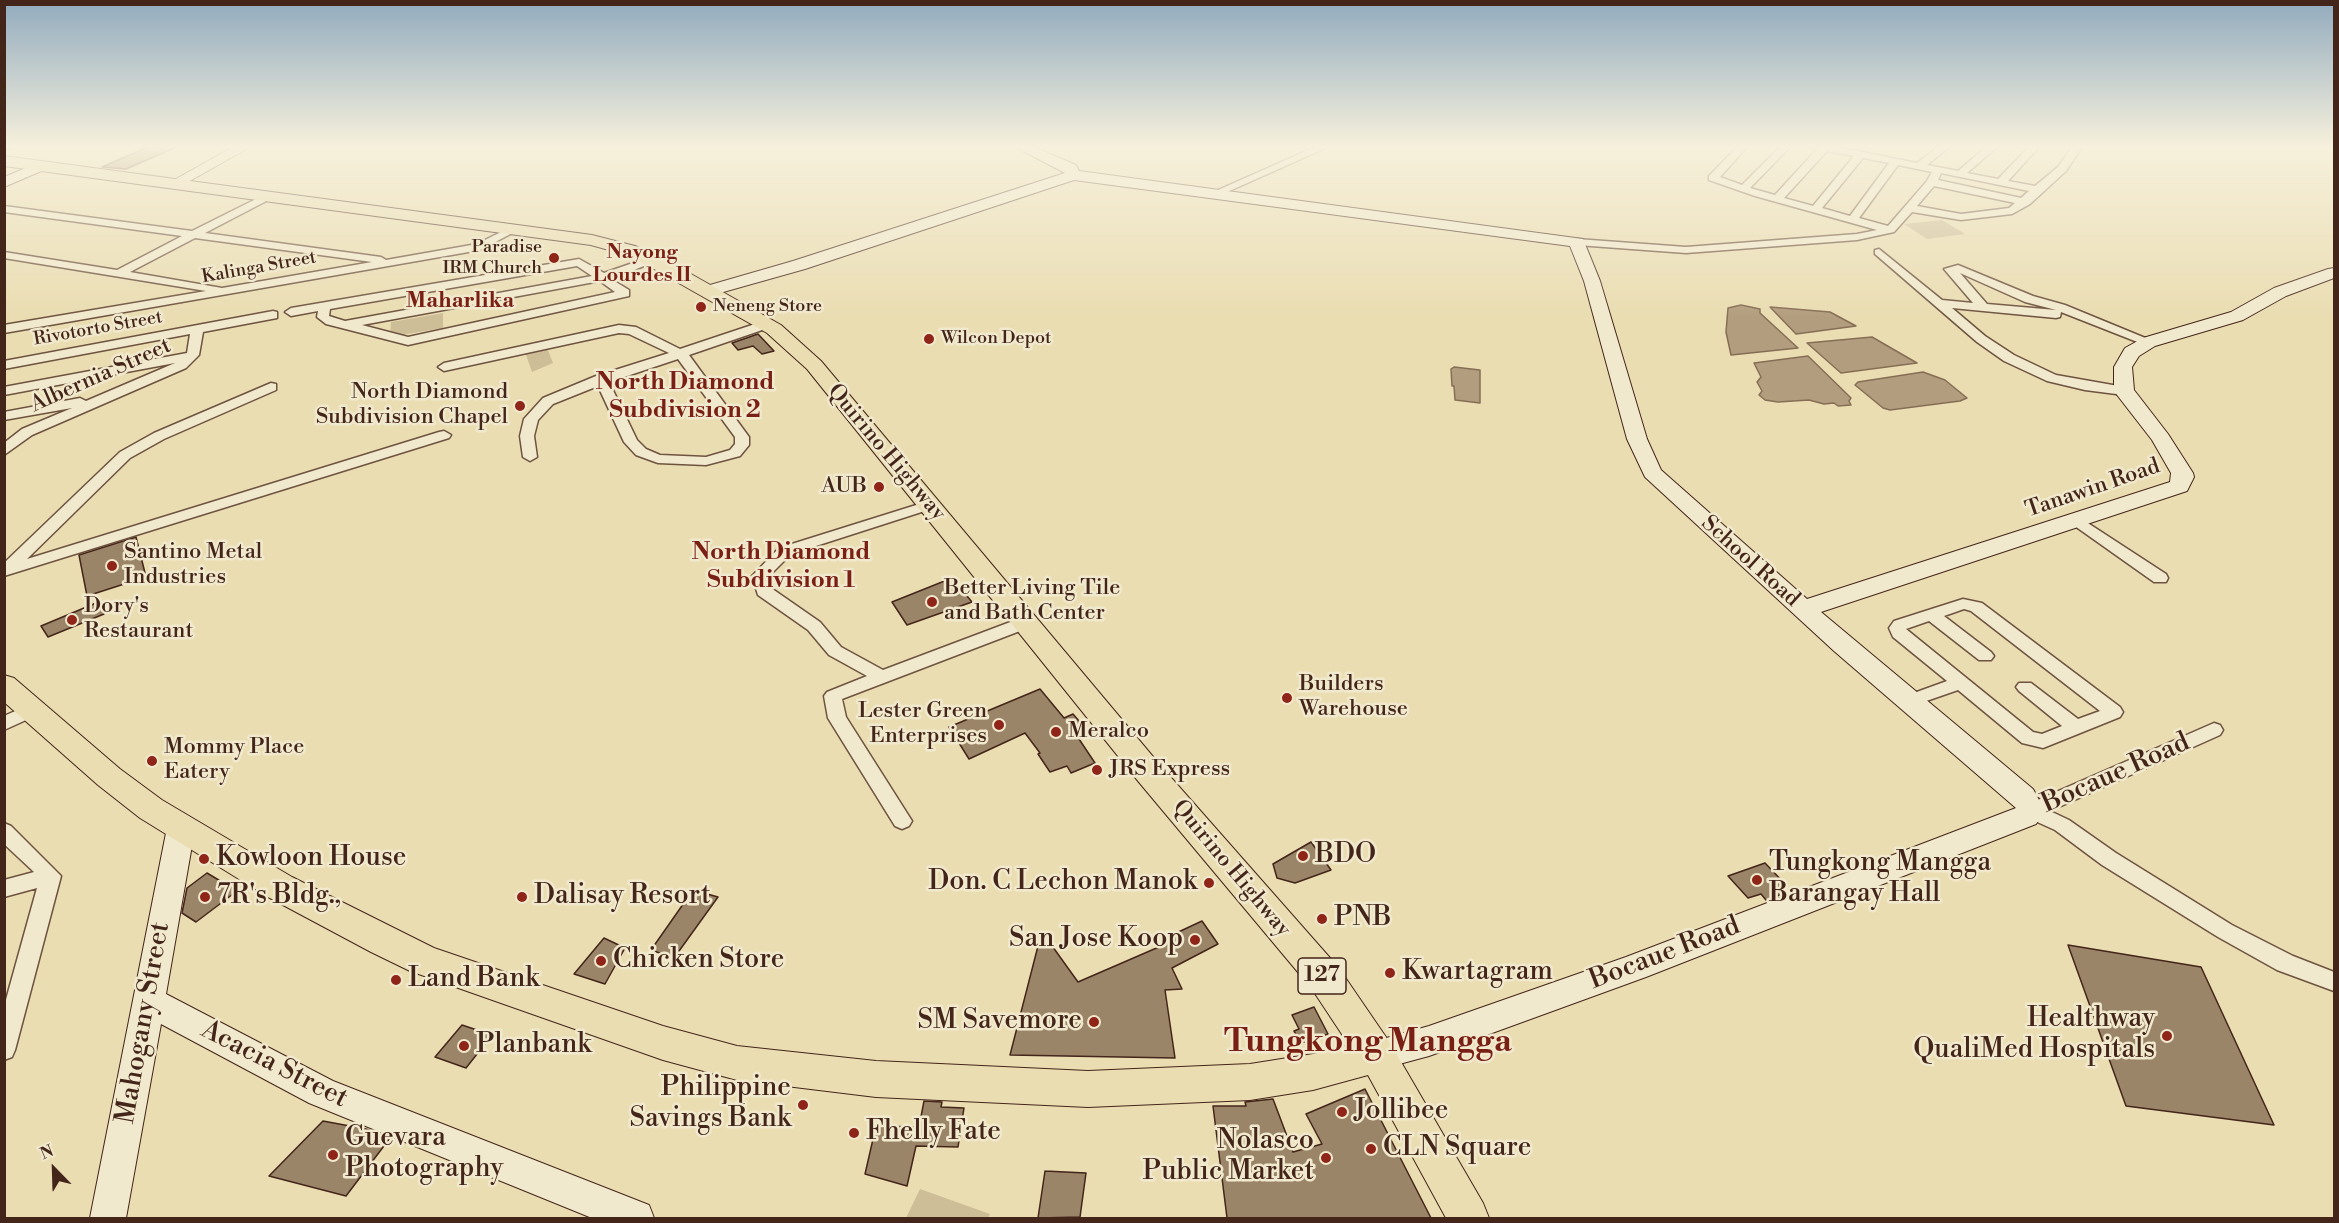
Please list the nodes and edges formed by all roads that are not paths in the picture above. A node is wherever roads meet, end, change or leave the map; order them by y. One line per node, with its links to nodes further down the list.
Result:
1 (252, 204): 17 (street)
2 (328, 204): 15 (main road, Quirino Highway / 127)
3 (984, 204): 27 (street)
4 (1290, 204): 18 (street)
5 (1795, 204): 13 (street)
6 (1820, 204): 13 (street)
7 (1864, 204): 14 (street)
8 (1913, 204): 12 (street)
9 (1964, 204): 10 (street); 12 (street)
10 (2022, 204)
11 (4, 208): 17 (street)
12 (1910, 208): 16 (street)
13 (1815, 210): 14 (street)
14 (1852, 220): 16 (street)
15 (515, 229): 21 (main road, Quirino Highway / 127); 22 (street, Kalinga Street)
16 (1890, 230): 18 (street)
17 (193, 234): 22 (street); 23 (street)
18 (1577, 242): 58 (street, School Road)
19 (1879, 252): 28 (street)
20 (4, 255): 23 (street)
21 (651, 260): 25 (street); 27 (main road, Quirino Highway / 127)
22 (398, 262): 26 (street, Kalinga Street)
23 (121, 272): 26 (street)
24 (2334, 273): 40 (street)
25 (605, 277): 29 (street); 36 (street); 36 (street)
26 (228, 291): 37 (street, Kalinga Street)
27 (709, 291): 35 (main road, Quirino Highway / 127)
28 (1939, 303): 30 (street); 48 (street)
29 (324, 306): 31 (street); 36 (street)
30 (1982, 306): 34 (street); 34 (street)
31 (291, 312)
32 (273, 315): 38 (street, Rivotorto Street)
33 (619, 315): 39 (street)
34 (2078, 316): 40 (street)
35 (766, 324): 41 (street); 54 (main road, Quirino Highway / 127)
36 (342, 326)
37 (4, 329)
38 (197, 329): 42 (street, Albernia Street); 43 (street, Rivotorto Street)
39 (619, 329): 41 (street); 44 (street)
40 (2149, 342): 48 (street)
41 (682, 354): 45 (street); 45 (street)
42 (193, 356): 47 (street); 49 (street, Albernia Street)
43 (4, 364)
44 (444, 367)
45 (601, 379): 53 (street)
46 (271, 387): 56 (street)
47 (4, 391)
48 (2124, 391): 55 (street, Tanawin Road)
49 (112, 395): 50 (street); 52 (street, Albernia Street)
50 (4, 416)
51 (444, 435): 56 (street)
52 (4, 451)
53 (530, 457)
54 (929, 506): 60 (main road, Quirino Highway / 127); 62 (street)
55 (2078, 521): 57 (street); 58 (street, Tanawin Road)
56 (5, 572)
57 (2160, 578)
58 (1803, 609): 66 (street, School Road)
59 (1931, 614): 61 (street); 63 (street); 69 (street)
60 (1027, 622): 62 (street); 80 (main road, Quirino Highway / 127)
61 (1985, 656)
62 (882, 677): 72 (street)
63 (1960, 683): 66 (street); 69 (street)
64 (4, 685): 67 (main road)
65 (2025, 687): 69 (street)
66 (1909, 701): 71 (street, School Road)
67 (31, 710): 68 (street); 73 (main road)
68 (4, 724)
69 (2078, 728)
70 (2214, 730): 71 (street, Bocaue Road)
71 (2031, 811): 77 (street); 80 (street, Bocaue Road)
72 (902, 821)
73 (181, 828): 78 (street, Mahogany Street); 80 (main road)
74 (4, 831): 75 (street)
75 (51, 876): 76 (street); 79 (street)
76 (4, 889)
77 (2334, 982)
78 (149, 1001): 81 (street, Mahogany Street); 82 (street, Acacia Street)
79 (4, 1050)
80 (1377, 1055): 83 (main road, Quirino Highway / 127)
81 (116, 1216)
82 (636, 1218)
83 (1468, 1218)

